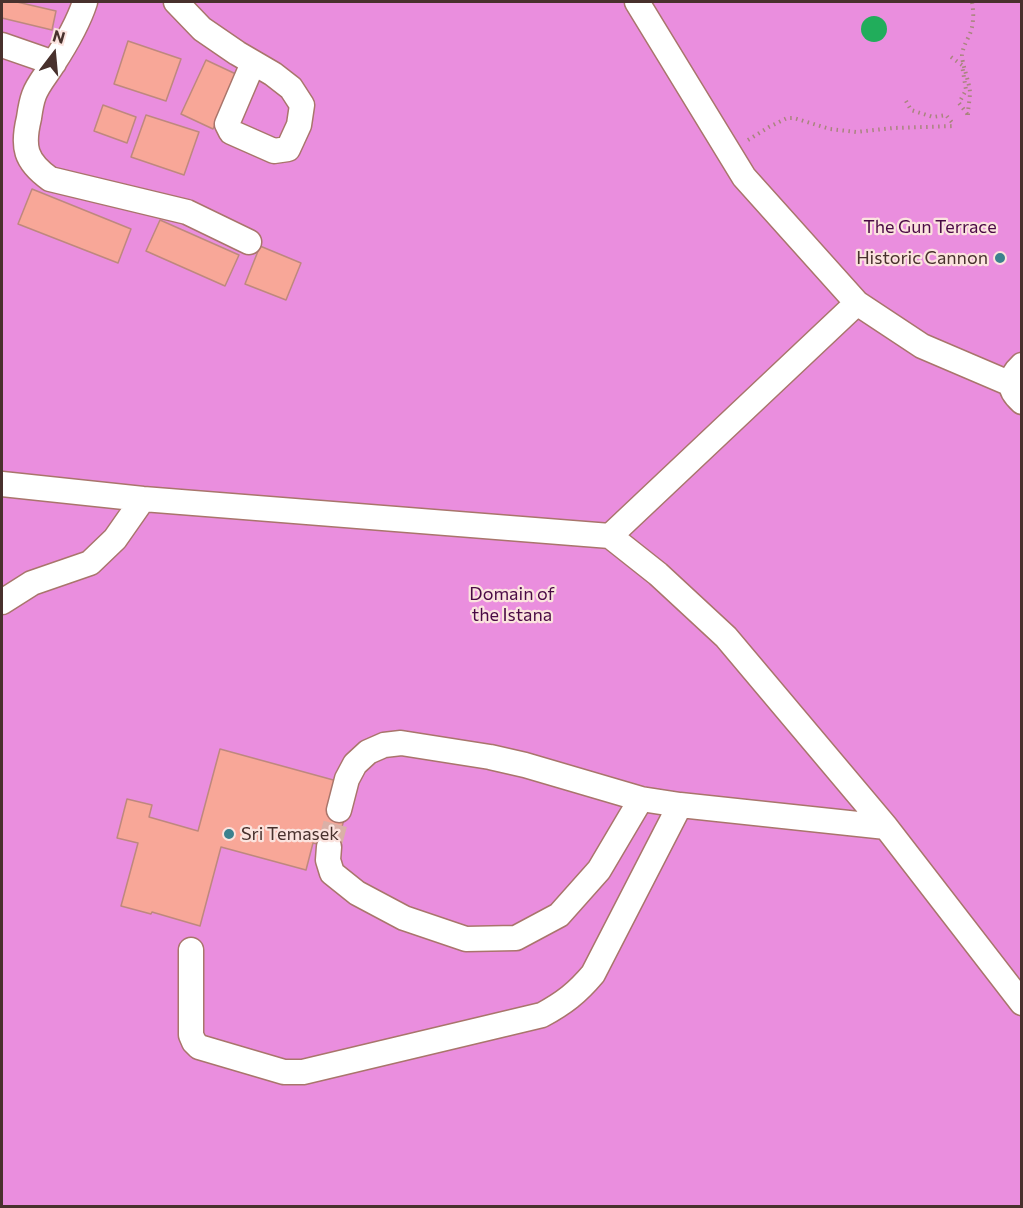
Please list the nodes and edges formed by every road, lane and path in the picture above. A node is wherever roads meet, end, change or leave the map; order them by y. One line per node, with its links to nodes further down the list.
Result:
1 (86, 2): 7 (lane)
2 (176, 2): 8 (lane)
3 (636, 2): 10 (lane)
4 (972, 2): 6 (path)
5 (2, 45): 7 (lane)
6 (951, 57)
7 (54, 63): 11 (lane)
8 (254, 63)
9 (906, 101): 10 (path)
10 (729, 152): 12 (lane)
11 (249, 242)
12 (857, 303): 13 (lane); 16 (lane)
13 (1018, 383)
14 (2, 484): 15 (lane)
15 (143, 499): 16 (lane); 17 (lane)
16 (610, 536): 23 (lane)
17 (32, 583): 18 (lane); 19 (lane)
18 (2, 584)
19 (2, 602)
20 (641, 800): 21 (lane); 22 (lane); 24 (lane)
21 (680, 805): 23 (lane); 25 (lane)
22 (339, 810)
23 (886, 827): 26 (lane)
24 (329, 848)
25 (191, 950)
26 (1022, 1003)

